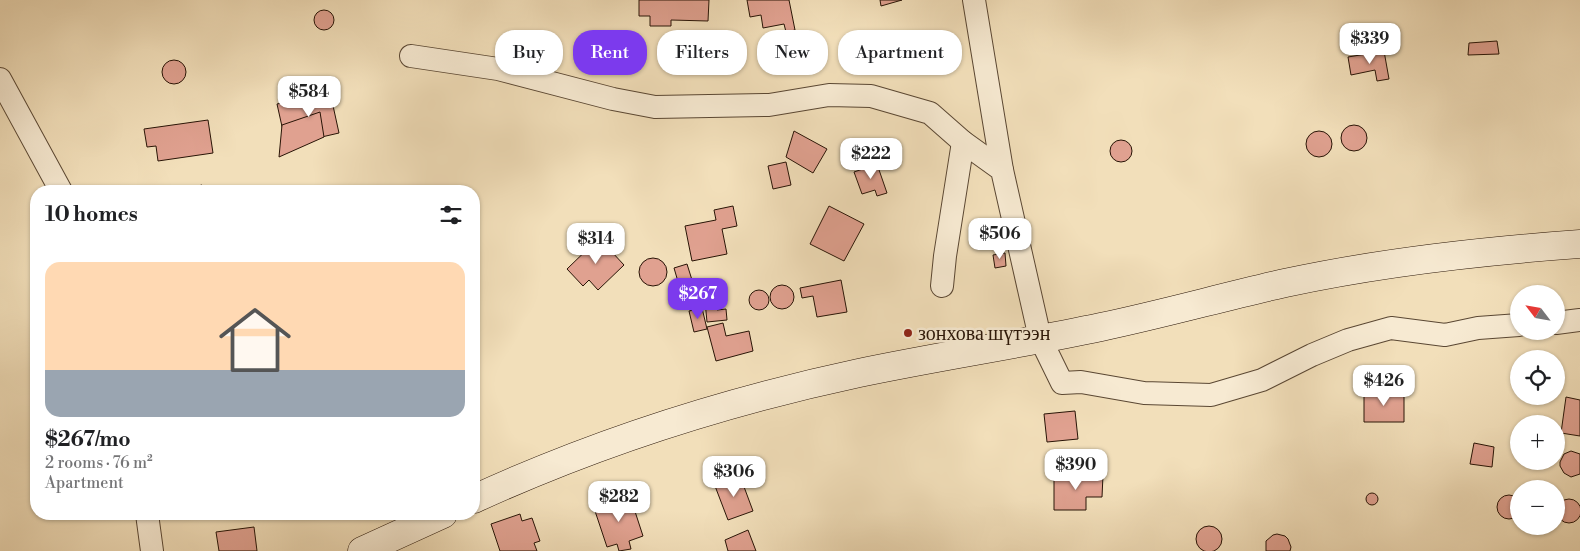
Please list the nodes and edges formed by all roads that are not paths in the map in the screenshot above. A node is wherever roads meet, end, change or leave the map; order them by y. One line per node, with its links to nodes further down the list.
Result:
1 (974, 0): 5 (street)
2 (411, 56): 4 (street)
3 (0, 79): 6 (street)
4 (963, 142): 5 (street); 8 (street)
5 (1002, 170): 12 (street)
6 (58, 185)
7 (1580, 244): 12 (main road)
8 (942, 286)
9 (1580, 320): 10 (street)
10 (1565, 322)
11 (1510, 325): 12 (street)
12 (1040, 338): 13 (main road)
13 (480, 497)
14 (147, 520): 16 (street)
15 (430, 520): 17 (main road)
16 (152, 551)
17 (362, 551)

